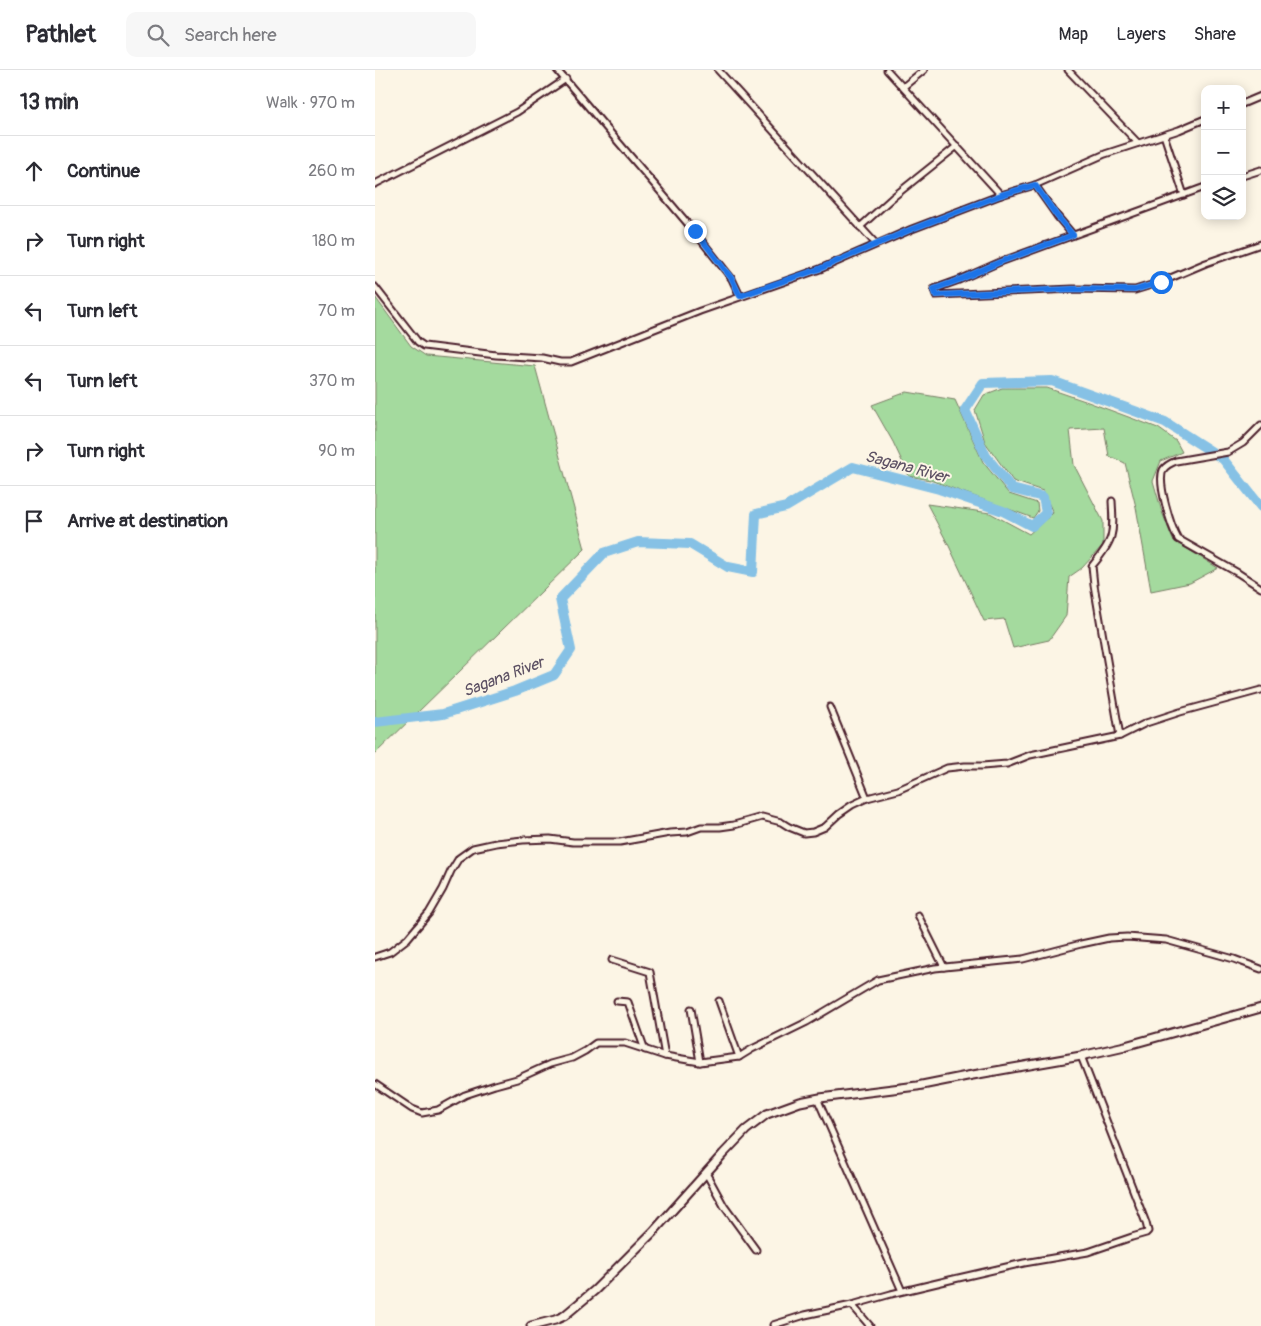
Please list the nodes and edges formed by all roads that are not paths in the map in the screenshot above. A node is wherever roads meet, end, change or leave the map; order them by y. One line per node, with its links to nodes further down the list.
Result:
1 (557, 70): 6 (street)
2 (718, 70): 21 (street)
3 (887, 70): 7 (street)
4 (924, 70): 7 (street)
5 (1068, 70): 12 (street)
6 (566, 79): 16 (street); 26 (street)
7 (903, 87): 13 (street)
8 (1261, 96): 9 (street)
9 (1246, 102)
10 (1201, 121): 11 (street)
11 (1163, 135): 12 (street); 20 (street)
12 (1138, 143): 17 (street)
13 (957, 146): 19 (street); 21 (street)
14 (1261, 170): 15 (street)
15 (1245, 175)
16 (375, 184)
17 (1035, 185): 19 (street); 22 (street)
18 (1201, 189): 20 (street)
19 (1001, 195): 23 (street)
20 (1184, 195): 22 (street)
21 (860, 227): 23 (street)
22 (1073, 235): 24 (street)
23 (876, 244): 26 (street)
24 (1261, 244)
25 (375, 286): 26 (street)
26 (740, 296)
27 (1261, 425): 29 (street)
28 (1112, 501): 32 (street)
29 (1261, 588)
30 (1261, 690): 32 (street)
31 (829, 707): 33 (street)
32 (1120, 736): 33 (street)
33 (867, 798): 35 (street)
34 (917, 915): 37 (street)
35 (375, 957)
36 (612, 960): 44 (street)
37 (944, 967): 38 (street); 46 (street)
38 (1261, 968)
39 (617, 1001): 43 (street)
40 (719, 1001): 46 (street)
41 (1261, 1008): 45 (street)
42 (691, 1009): 47 (street)
43 (645, 1050): 44 (street); 48 (street)
44 (665, 1056): 47 (street)
45 (1081, 1056): 49 (street); 52 (street)
46 (739, 1057): 47 (street)
47 (700, 1062)
48 (375, 1084)
49 (817, 1098): 50 (street); 52 (street)
50 (705, 1173): 51 (street); 54 (street)
51 (756, 1250)
52 (902, 1291): 53 (street)
53 (852, 1305): 55 (street); 57 (street)
54 (556, 1323): 56 (street)
55 (773, 1324)
56 (531, 1326)
57 (870, 1326)

